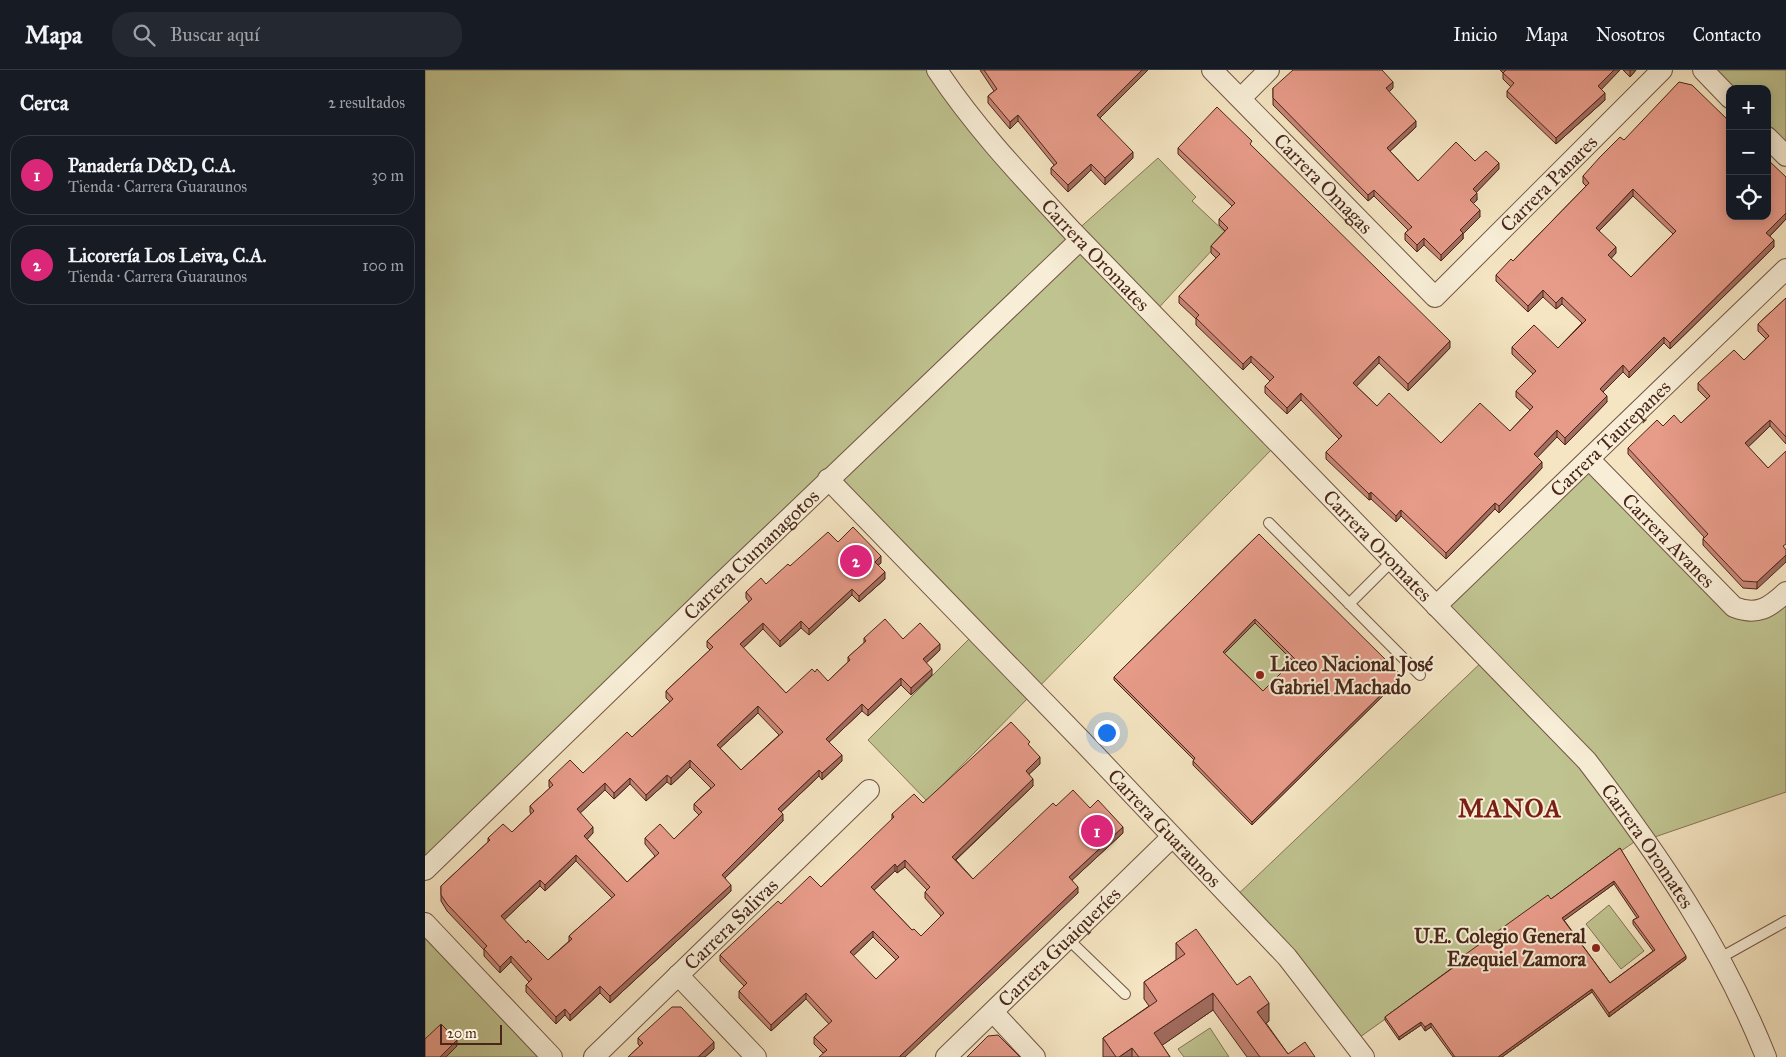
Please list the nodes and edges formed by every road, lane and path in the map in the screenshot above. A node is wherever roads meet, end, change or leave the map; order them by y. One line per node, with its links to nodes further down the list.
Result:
1 (937, 70): 10 (street, Carrera Oromates)
2 (1212, 70): 7 (street, Carrera Omagas)
3 (1269, 70): 7 (street)
4 (1662, 70): 12 (street, Carrera Panares)
5 (1703, 70): 6 (street)
6 (1726, 94)
7 (1241, 98): 12 (street, Carrera Omagas)
8 (1771, 141): 9 (street)
9 (1786, 156)
10 (1080, 240): 14 (street, Carrera Cumanagotos); 16 (street, Carrera Oromates)
11 (1786, 270): 13 (street, Carrera Taurepanes)
12 (1435, 297)
13 (1589, 459): 17 (street, Carrera Avanes); 19 (street, Carrera Taurepanes)
14 (829, 480): 22 (street, Carrera Guaraunos); 23 (street, Carrera Cumanagotos)
15 (1269, 523): 18 (lane)
16 (1392, 562): 18 (lane); 19 (street, Carrera Oromates)
17 (1786, 592)
18 (1349, 604): 20 (lane)
19 (1436, 606): 27 (street, Carrera Oromates)
20 (1420, 675)
21 (869, 790): 28 (street, Carrera Salivas)
22 (1172, 837): 26 (street, Carrera Guaiqueríes); 36 (street, Carrera Guaraunos)
23 (425, 870)
24 (1786, 921): 27 (lane)
25 (425, 923): 31 (street)
26 (1068, 939): 29 (lane); 30 (street, Carrera Guaiqueríes)
27 (1720, 958): 37 (street, Carrera Oromates)
28 (678, 975): 32 (street, Carrera Salivas); 33 (street)
29 (1125, 994)
30 (993, 1012): 34 (street, Carrera Guaiqueríes); 35 (street)
31 (552, 1057)
32 (594, 1057)
33 (756, 1057)
34 (947, 1057)
35 (1035, 1057)
36 (1364, 1057)
37 (1766, 1057)

